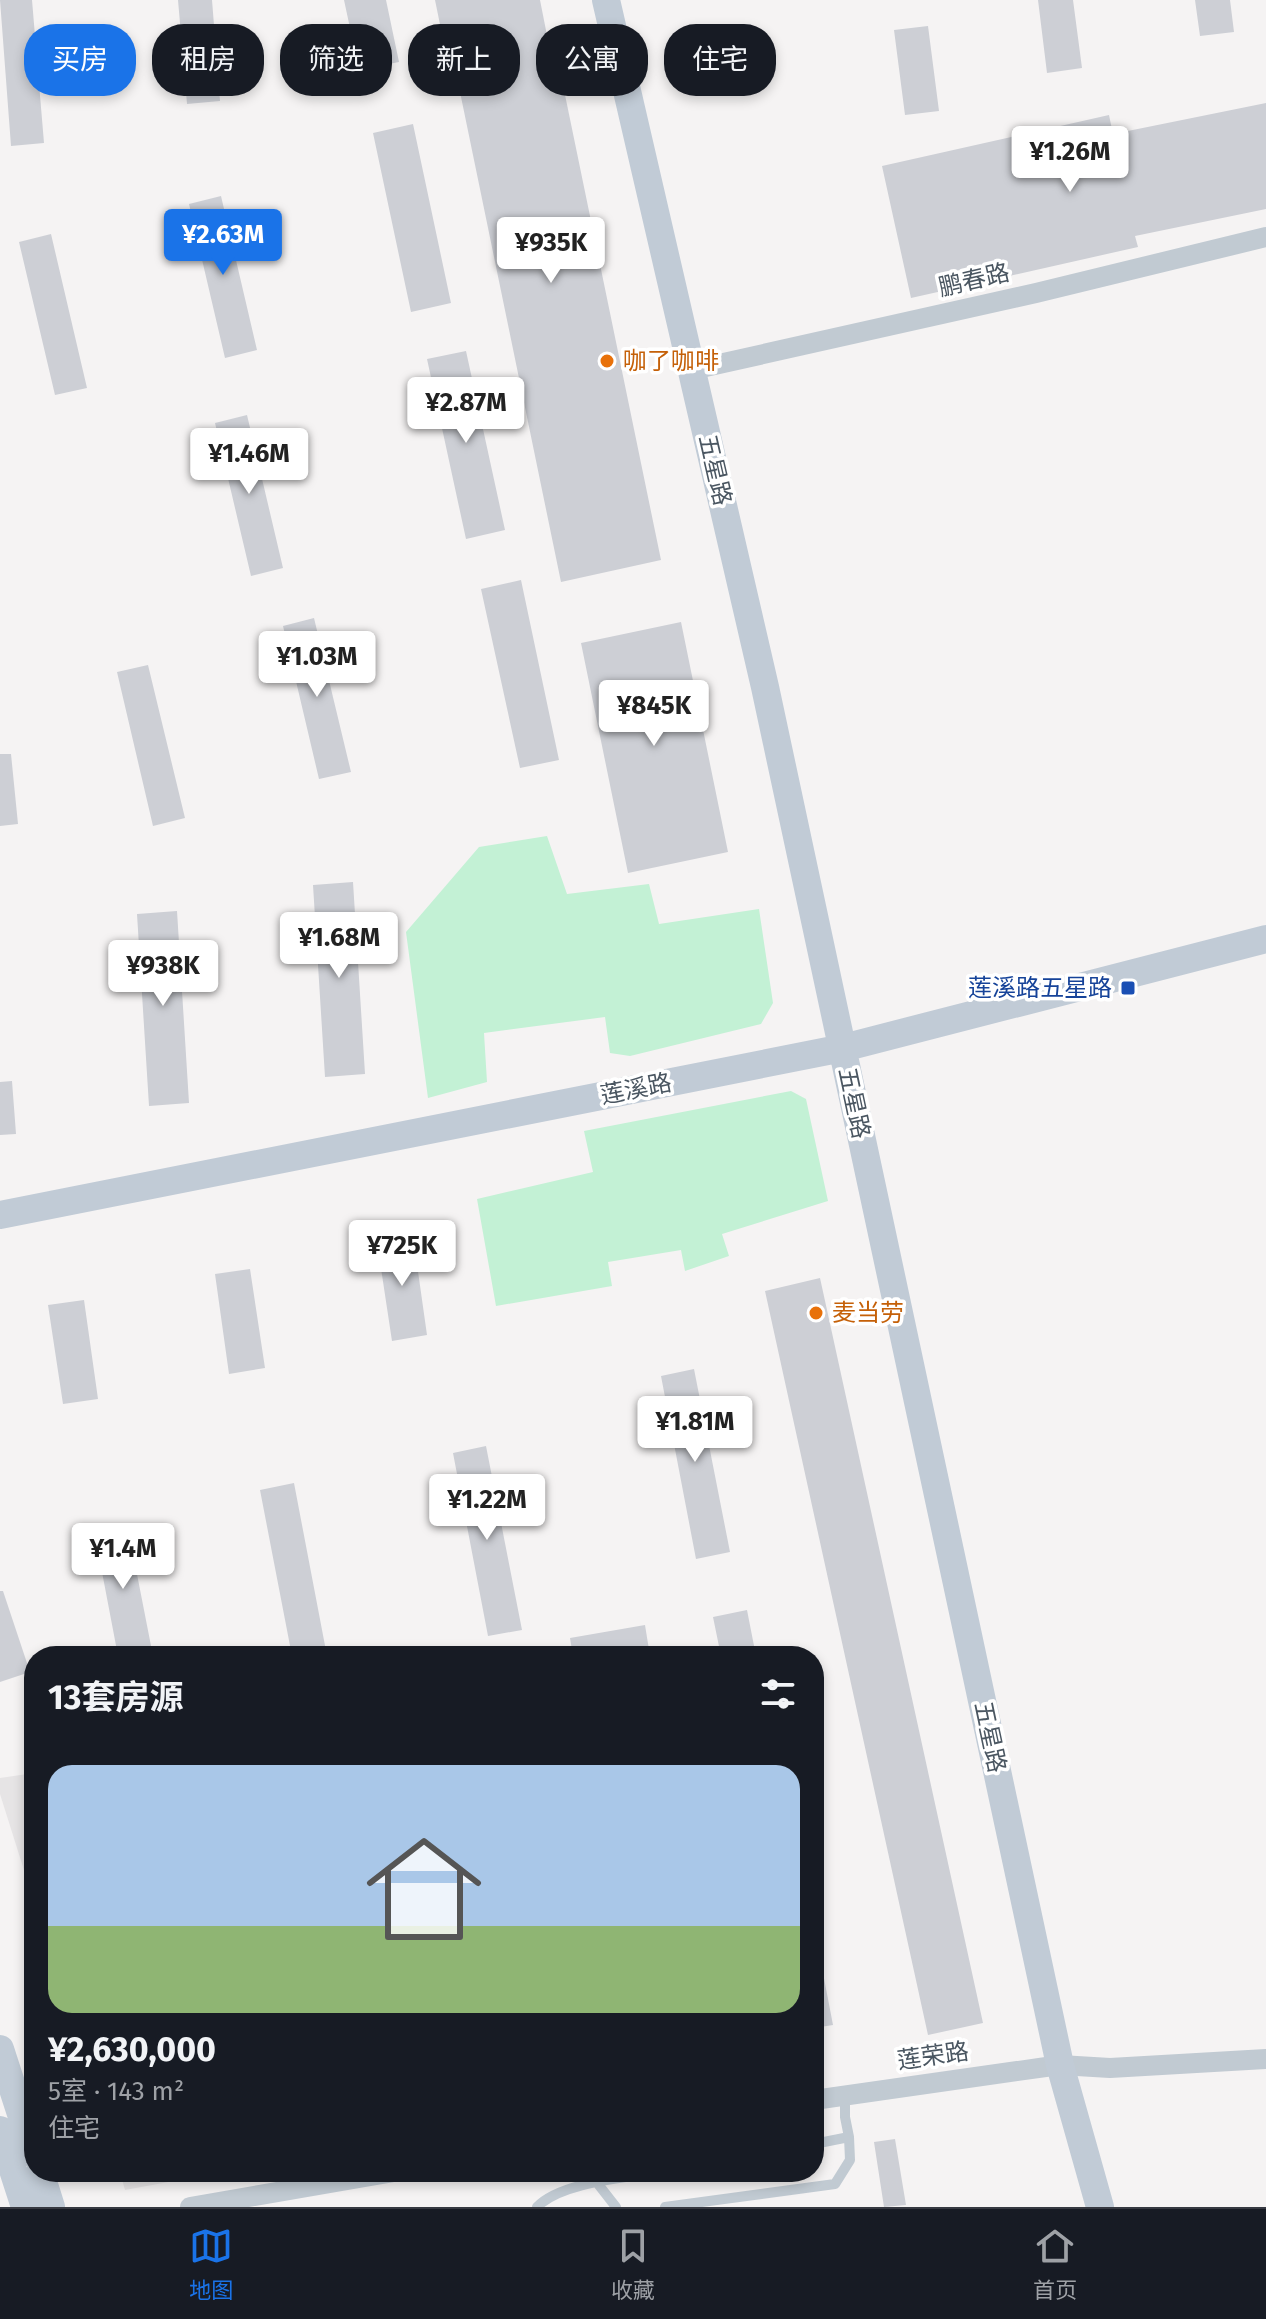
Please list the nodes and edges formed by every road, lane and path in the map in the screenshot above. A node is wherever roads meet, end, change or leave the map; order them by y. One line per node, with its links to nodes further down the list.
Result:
1 (606, 0): 3 (street, 五星路)
2 (1266, 237): 3 (street, 鹏春路)
3 (692, 370): 5 (street, 五星路)
4 (1266, 939): 5 (street, 莲溪路)
5 (843, 1048): 6 (street, 莲溪路); 9 (street, 五星路)
6 (0, 1215)
7 (0, 2049): 12 (street)
8 (1266, 2059): 9 (street, 莲荣路)
9 (1060, 2065): 10 (street, 莲荣路); 26 (street, 五星路)
10 (845, 2095): 11 (street, 莲荣路); 14 (lane)
11 (824, 2098)
12 (24, 2123)
13 (0, 2130): 20 (street)
14 (849, 2137): 15 (lane); 25 (lane)
15 (824, 2142)
16 (43, 2182): 21 (street)
17 (336, 2182): 22 (street)
18 (608, 2182): 19 (lane)
19 (598, 2184): 23 (lane); 24 (lane)
20 (25, 2207)
21 (51, 2207)
22 (190, 2207)
23 (537, 2207)
24 (616, 2207)
25 (665, 2207)
26 (1100, 2207)

